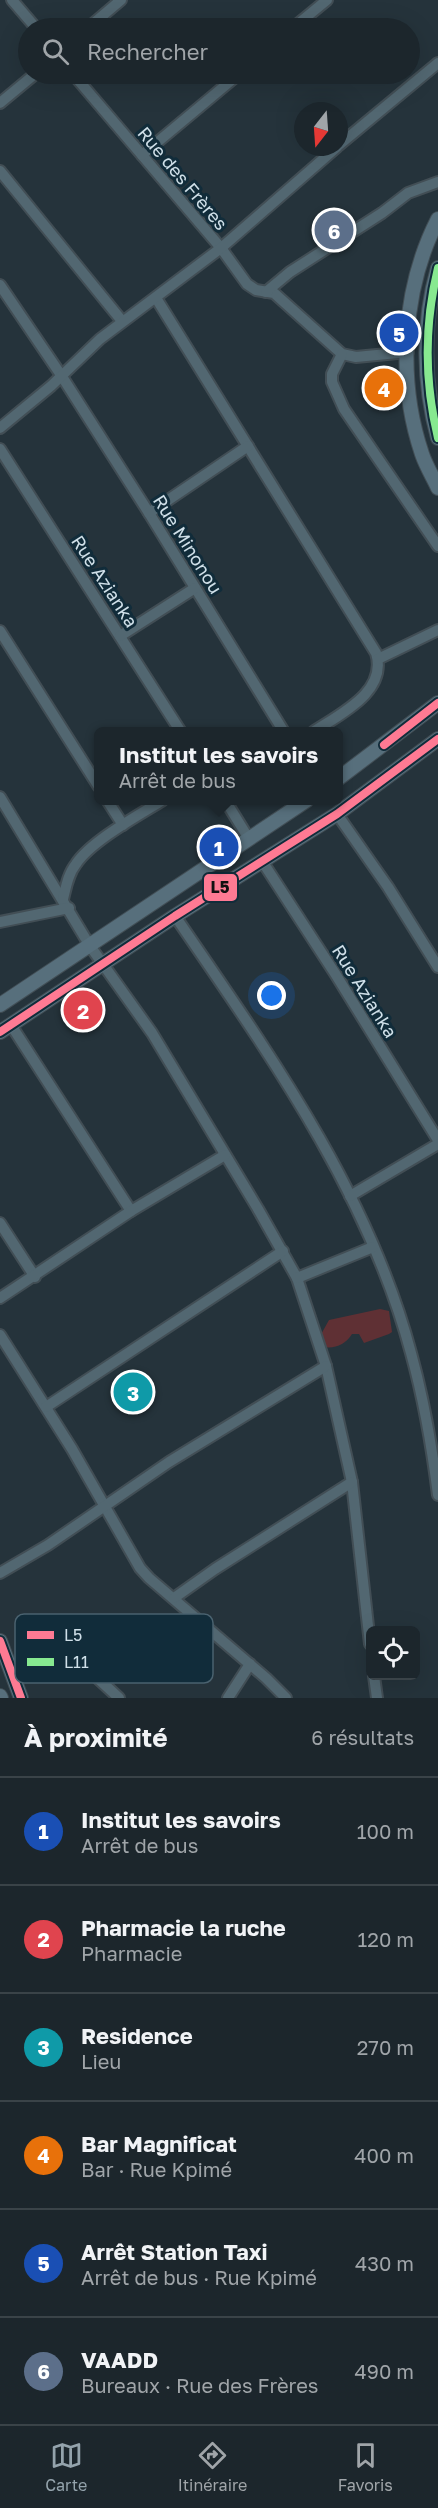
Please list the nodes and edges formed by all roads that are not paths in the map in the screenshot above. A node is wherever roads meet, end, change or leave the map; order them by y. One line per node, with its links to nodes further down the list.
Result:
1 (12, 0): 4 (street)
2 (121, 0): 5 (street)
3 (327, 0): 6 (street)
4 (27, 18)
5 (100, 18)
6 (305, 18)
7 (438, 63): 8 (street)
8 (420, 78)
9 (23, 84): 13 (street)
10 (82, 84): 15 (street, Rue des Frères)
11 (227, 84): 15 (street)
12 (413, 84): 14 (street)
13 (0, 103)
14 (348, 138)
15 (142, 155): 20 (street, Rue des Frères)
16 (327, 156): 20 (street)
17 (0, 171): 25 (street)
18 (438, 182): 23 (street)
19 (438, 219): 26 (main road)
20 (221, 248): 23 (street, Rue des Frères); 24 (street)
21 (438, 268): 30 (main road)
22 (0, 285): 28 (street, Rue Minonou)
23 (270, 293): 27 (street, Rue des Frères)
24 (156, 298): 25 (street); 31 (street)
25 (122, 321): 28 (street)
26 (408, 352): 27 (street); 33 (main road)
27 (342, 354): 35 (street)
28 (61, 375): 29 (street); 34 (street, Rue Minonou)
29 (0, 428)
30 (438, 438)
31 (249, 446): 34 (street); 40 (street)
32 (0, 449): 39 (street, Rue Azianka)
33 (438, 488)
34 (149, 513): 36 (street, Rue Minonou)
35 (438, 546)
36 (195, 588): 39 (street); 43 (street, Rue Minonou)
37 (438, 630): 40 (street)
38 (0, 631): 47 (street)
39 (120, 636): 42 (street, Rue Azianka)
40 (378, 659): 44 (street)
41 (438, 703): 46 (main road)
42 (178, 727)
43 (279, 727)
44 (321, 727)
45 (437, 743): 53 (main road)
46 (343, 775)
47 (94, 779)
48 (0, 797): 57 (street)
49 (110, 805): 54 (street)
50 (156, 805): 54 (street)
51 (228, 805): 55 (street)
52 (301, 805): 55 (main road)
53 (337, 814): 56 (main road); 61 (street)
54 (123, 825): 57 (street)
55 (249, 838): 60 (main road)
56 (262, 861): 58 (main road); 65 (street, Rue Azianka)
57 (66, 903): 59 (street); 60 (street)
58 (175, 916): 62 (main road); 67 (street)
59 (0, 922)
60 (90, 946): 62 (street); 63 (main road)
61 (437, 963)
62 (103, 965): 64 (main road); 66 (street)
63 (0, 1005)
64 (6, 1029): 68 (street)
65 (438, 1142): 67 (street)
66 (225, 1155): 68 (street); 71 (street)
67 (350, 1196): 70 (street)
68 (131, 1211): 72 (street)
69 (0, 1223): 72 (street)
70 (373, 1247): 73 (street); 78 (street)
71 (283, 1251): 73 (street); 77 (street)
72 (35, 1277): 74 (street)
73 (297, 1278): 76 (street)
74 (0, 1298)
75 (0, 1335): 77 (street)
76 (326, 1366): 79 (street); 81 (street)
77 (45, 1407): 81 (street)
78 (436, 1463): 80 (street)
79 (352, 1482): 83 (street); 85 (street)
80 (438, 1495)
81 (103, 1507): 82 (street); 83 (street)
82 (0, 1573)
83 (174, 1598): 84 (street)
84 (192, 1614)
85 (368, 1626)
86 (213, 1632): 88 (street)
87 (0, 1641): 90 (main road)
88 (250, 1664): 95 (street); 96 (street)
89 (375, 1680): 97 (street)
90 (15, 1682)
91 (15, 1683): 93 (main road)
92 (103, 1683): 94 (street)
93 (21, 1698)
94 (119, 1698)
95 (228, 1698)
96 (286, 1698)
97 (377, 1698)

